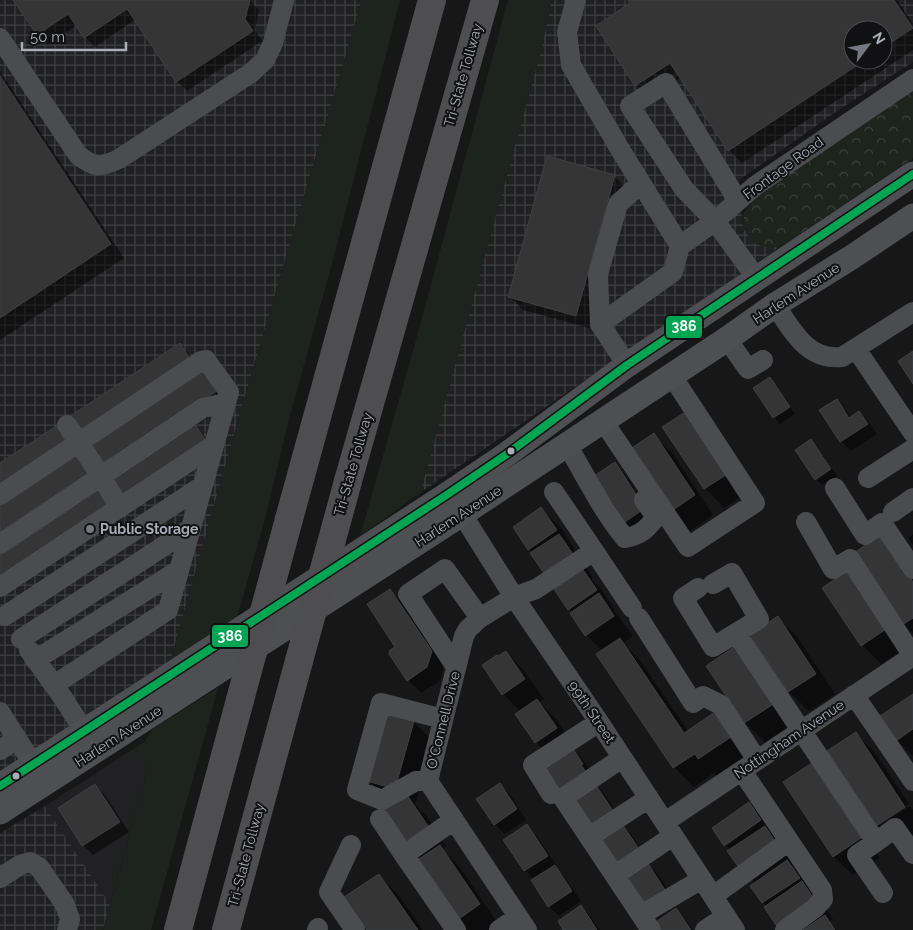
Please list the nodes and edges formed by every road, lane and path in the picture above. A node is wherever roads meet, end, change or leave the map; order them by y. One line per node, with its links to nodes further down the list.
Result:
1 (284, 0): 5 (street)
2 (485, 0): 94 (highway, Tri-State Tollway, bridge)
3 (576, 0): 8 (street)
4 (430, 5): 93 (highway, bridge)
5 (0, 38)
6 (913, 79): 9 (street, Frontage Road)
7 (913, 174): 13 (main road, Harlem Avenue)
8 (642, 183): 12 (street); 16 (street)
9 (738, 201): 11 (street, Frontage Road); 11 (street)
10 (913, 216): 14 (main road, Harlem Avenue)
11 (715, 222): 12 (street, Frontage Road); 13 (street)
12 (680, 246): 16 (street)
13 (757, 279): 20 (main road, Harlem Avenue)
14 (775, 305): 17 (main road, Harlem Avenue); 18 (street)
15 (913, 312): 18 (street)
16 (600, 324): 20 (street)
17 (728, 339): 19 (street); 21 (main road, Harlem Avenue)
18 (856, 349): 23 (street)
19 (763, 360)
20 (627, 365): 36 (main road, Harlem Avenue)
21 (672, 376): 24 (main road, Harlem Avenue); 24 (street)
22 (226, 403): 27 (street); 28 (street); 31 (street)
23 (906, 409): 26 (street)
24 (599, 424): 29 (main road, Harlem Avenue); 29 (street)
25 (67, 425): 27 (street)
26 (913, 433)
27 (79, 443): 31 (street); 37 (street)
28 (214, 445): 33 (street); 39 (street)
29 (567, 445): 41 (main road, Harlem Avenue)
30 (913, 449): 32 (street)
31 (101, 476): 39 (street); 44 (street)
32 (868, 478)
33 (202, 486): 43 (street); 50 (street)
34 (835, 488): 46 (street)
35 (554, 492): 45 (street)
36 (448, 494): 41 (main road, 99th Street); 62 (main road, Harlem Avenue)
37 (0, 495)
38 (913, 498): 40 (street)
39 (120, 508): 48 (street)
40 (893, 512)
41 (462, 514): 49 (street, 99th Street); 74 (main road, Harlem Avenue)
42 (806, 522): 54 (street)
43 (190, 529): 47 (street); 53 (street)
44 (0, 544)
45 (594, 551): 49 (street, O'Connell Drive); 68 (street)
46 (913, 569)
47 (179, 570): 55 (street); 57 (street)
48 (0, 587)
49 (514, 598): 51 (street, O'Connell Drive); 61 (street, 99th Street)
50 (2, 612): 53 (street)
51 (480, 618): 56 (street, O'Connell Drive); 56 (street)
52 (736, 633): 52 (street); 63 (street)
53 (21, 639): 55 (street)
54 (913, 656): 58 (street, Nottingham Avenue)
55 (35, 660): 57 (street)
56 (456, 667): 60 (street, O'Connell Drive)
57 (54, 685): 62 (street)
58 (854, 696): 63 (street, Nottingham Avenue); 70 (street)
59 (0, 712): 64 (street)
60 (443, 719): 69 (street, O'Connell Drive); 69 (street)
61 (599, 722): 66 (street, 99th Street); 72 (street)
62 (84, 731): 67 (main road, Harlem Avenue)
63 (801, 731): 68 (street, Nottingham Avenue); 80 (street)
64 (17, 739): 65 (street); 67 (street)
65 (0, 750)
66 (622, 758): 73 (street, 99th Street); 78 (street)
67 (33, 764): 71 (main road, Harlem Avenue)
68 (750, 765): 77 (street, Nottingham Avenue); 79 (street)
69 (428, 781): 76 (street, O'Connell Drive)
70 (913, 781)
71 (0, 786)
72 (551, 794)
73 (649, 798): 77 (street, 99th Street); 78 (street)
74 (0, 812)
75 (380, 819): 83 (street)
76 (454, 820): 83 (street); 90 (street, O'Connell Drive)
77 (669, 829): 84 (street, Nottingham Avenue); 86 (street, 99th Street)
78 (590, 837): 84 (street)
79 (789, 841): 88 (street); 99 (street)
80 (876, 842): 82 (street); 87 (street)
81 (351, 845): 95 (street)
82 (913, 854)
83 (404, 855): 96 (street)
84 (614, 875): 89 (street)
85 (0, 878): 92 (street)
86 (702, 879): 88 (street, 99th Street); 89 (street)
87 (883, 893)
88 (713, 896): 91 (street, 99th Street)
89 (646, 923)
90 (522, 924): 97 (street)
91 (729, 925): 98 (street)
92 (67, 930)
93 (178, 930)
94 (226, 930)
95 (355, 930)
96 (456, 930)
97 (499, 930)
98 (705, 930)
99 (785, 930)

